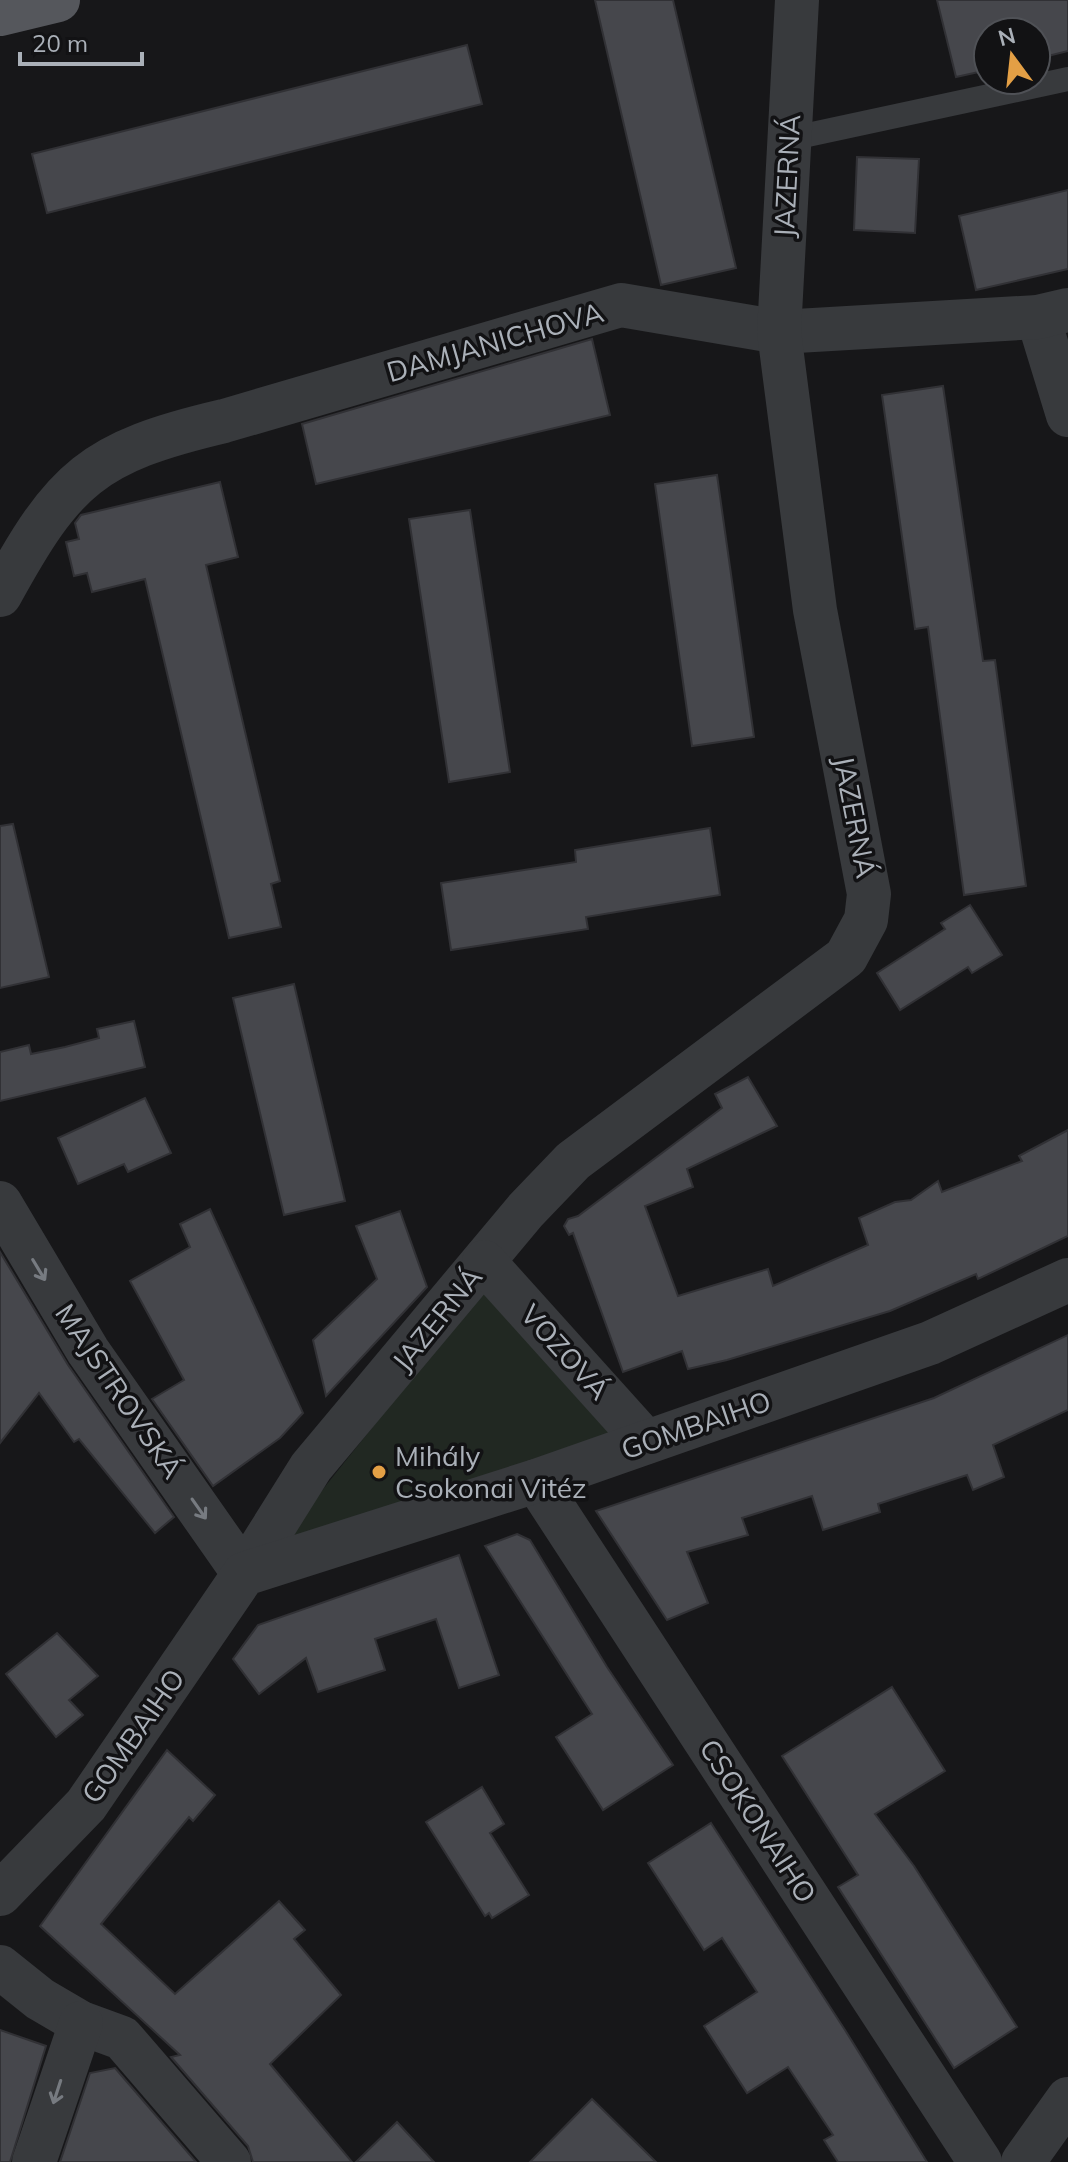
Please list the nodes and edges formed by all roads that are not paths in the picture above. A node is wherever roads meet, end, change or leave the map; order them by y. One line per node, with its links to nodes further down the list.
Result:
1 (58, 0): 3 (main road)
2 (797, 0): 5 (street, JAZERNÁ)
3 (0, 14)
4 (1068, 79): 5 (lane)
5 (789, 139): 7 (street, JAZERNÁ)
6 (1053, 313): 7 (street, DAMJANICHOVA); 8 (street)
7 (779, 332): 9 (street, DAMJANICHOVA); 11 (street, JAZERNÁ)
8 (1068, 415)
9 (0, 595)
10 (0, 1203): 15 (street, MAJSTROVSKÁ, one-way to 15)
11 (484, 1262): 13 (street, VOZOVÁ); 15 (street, JAZERNÁ)
12 (1068, 1280): 13 (street, GOMBAIHO)
13 (646, 1442): 14 (street, GOMBAIHO)
14 (536, 1481): 15 (street, GOMBAIHO); 22 (street, CSOKONAIHO)
15 (244, 1574): 16 (street, GOMBAIHO)
16 (0, 1894)
17 (0, 1967): 18 (street)
18 (81, 2023): 20 (street, one-way to 20); 21 (street)
19 (1068, 2099): 23 (street)
20 (34, 2162)
21 (229, 2162)
22 (980, 2162)
23 (1023, 2162)

